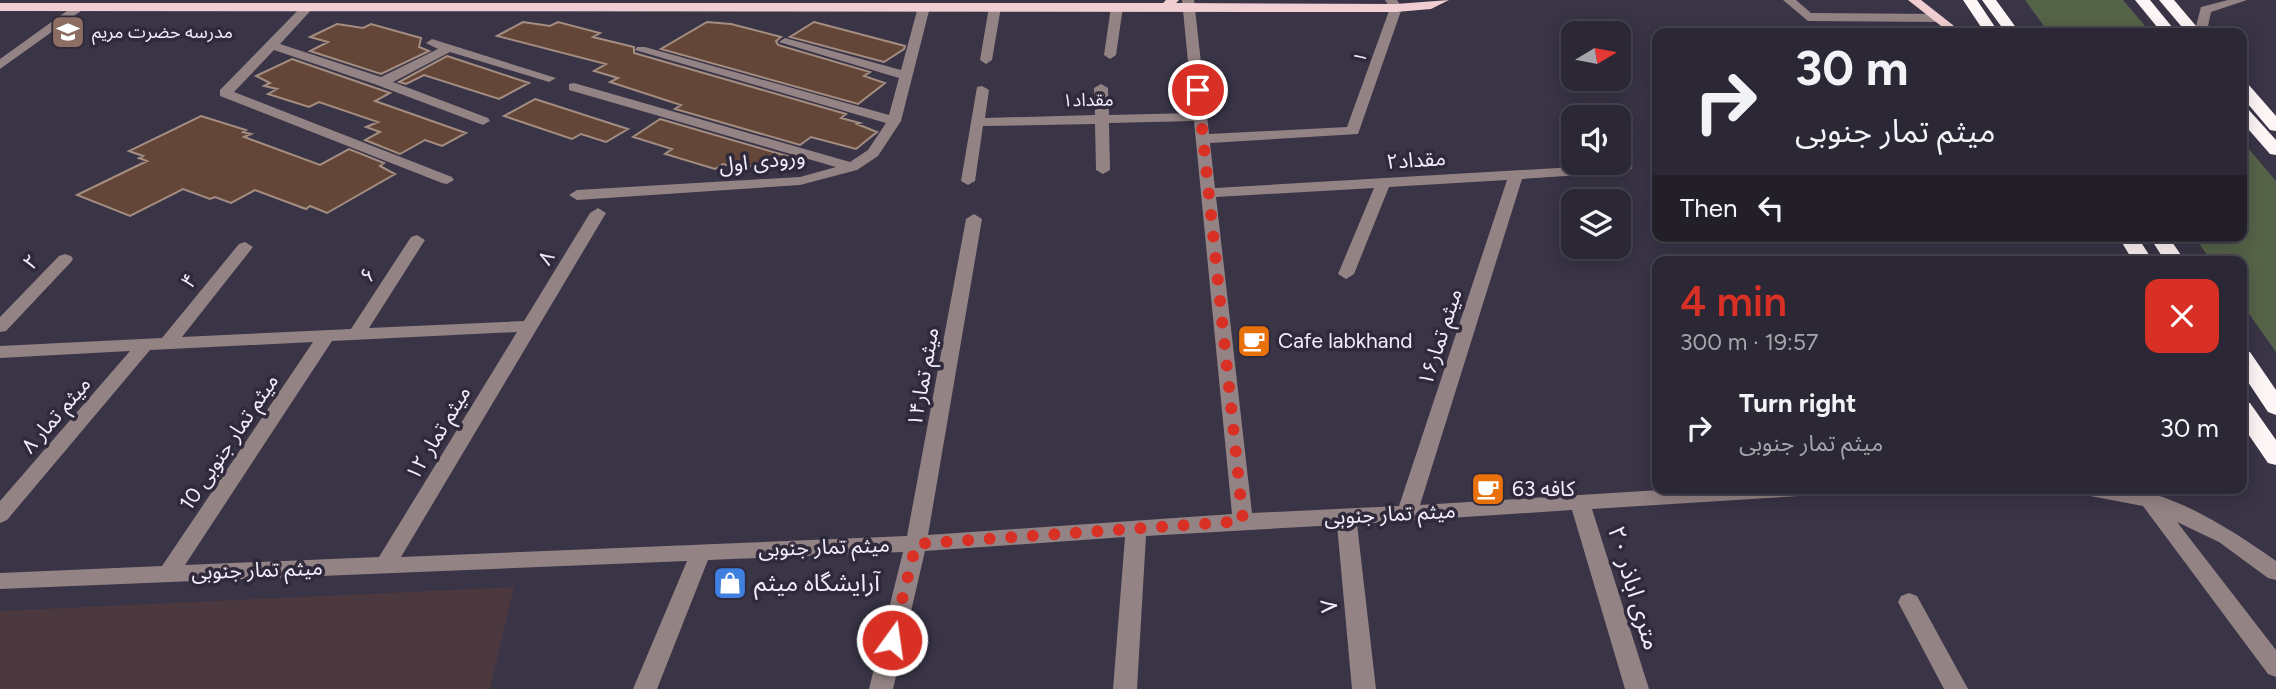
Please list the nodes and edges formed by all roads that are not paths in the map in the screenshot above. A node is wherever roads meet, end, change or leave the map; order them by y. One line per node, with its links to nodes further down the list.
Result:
1 (1101, 0): 19 (main road)
2 (1443, 0): 13 (main road)
3 (1789, 0): 20 (street)
4 (1914, 0): 20 (main road)
5 (1970, 0): 22 (highway)
6 (1989, 0): 23 (highway)
7 (2142, 0): 24 (highway)
8 (2166, 0): 25 (highway)
9 (2241, 0): 26 (street)
10 (1170, 3): 11 (main road); 19 (main road)
11 (1189, 3): 13 (main road); 42 (street)
12 (641, 4): 16 (main road); 17 (main road)
13 (1394, 4): 49 (street, ۱)
14 (82, 6): 15 (main road); 16 (main road); 34 (street)
15 (0, 7)
16 (308, 7): 29 (street)
17 (924, 7): 18 (main road); 35 (street, ورودی اول)
18 (995, 7): 19 (main road); 33 (street)
19 (1115, 7): 32 (street)
20 (1938, 18): 21 (main road)
21 (1951, 28)
22 (1989, 28)
23 (2009, 28)
24 (2166, 28)
25 (2190, 28)
26 (2203, 28)
27 (785, 42): 35 (street)
28 (432, 43): 30 (street)
29 (271, 45): 37 (street); 55 (street)
30 (449, 48): 36 (street); 37 (street)
31 (641, 50): 46 (street)
32 (1110, 55)
33 (986, 60)
34 (0, 65)
35 (906, 76): 46 (street, ورودی اول)
36 (549, 78)
37 (382, 82): 45 (street)
38 (574, 87): 51 (street)
39 (1101, 88): 44 (street)
40 (982, 90): 47 (street)
41 (2247, 94): 48 (highway)
42 (1201, 117): 44 (street, مقداد۱); 49 (street)
43 (2247, 118): 50 (highway)
44 (1101, 119): 47 (street, مقداد۱); 52 (street)
45 (483, 121)
46 (894, 121): 51 (street, ورودی اول)
47 (977, 122): 56 (street)
48 (2276, 126)
49 (1203, 139): 58 (street)
50 (2276, 150)
51 (852, 167): 59 (street, ورودی اول)
52 (1102, 170)
53 (1561, 172): 54 (street, مقداد۲)
54 (1516, 174): 57 (street, مقداد۲); 81 (street, میثم تمار۱۶)
55 (447, 180)
56 (968, 181)
57 (1383, 183): 58 (street, مقداد۲); 65 (street)
58 (1209, 193): 84 (street)
59 (577, 195)
60 (597, 213): 66 (street, ۸)
61 (974, 219): 86 (street, میثم تمار۱۴)
62 (417, 240): 68 (street, ۶)
63 (245, 247): 70 (street, ۴)
64 (65, 259): 67 (street, ۲)
65 (1346, 274)
66 (530, 326): 68 (street); 88 (street, میثم تمار ۱۲)
67 (0, 327)
68 (357, 334): 69 (street)
69 (327, 335): 70 (street); 90 (street, میثم تمار جنوبی 10)
70 (168, 343): 71 (street)
71 (146, 344): 72 (street); 82 (street, میثم تمار ۸)
72 (0, 352)
73 (2247, 364): 74 (highway)
74 (2276, 407)
75 (2247, 415): 76 (highway)
76 (2276, 457)
77 (1721, 494): 80 (street, میثم تمار جنوبی)
78 (2117, 494): 79 (street)
79 (2149, 500): 89 (street); 93 (street)
80 (1580, 503): 81 (street, میثم تمار جنوبی); 98 (street, ۲۰ متری اباذر)
81 (1407, 513): 83 (street, میثم تمار جنوبی)
82 (0, 514)
83 (1346, 517): 84 (street, میثم تمار جنوبی); 97 (street, ۷)
84 (1243, 521): 85 (street, میثم تمار جنوبی)
85 (1136, 530): 86 (street, میثم تمار جنوبی); 96 (street)
86 (916, 544): 87 (street, میثم تمار جنوبی); 95 (street, میثم تمار۱۴)
87 (701, 552): 88 (street, میثم تمار جنوبی); 94 (street)
88 (385, 565): 90 (street, میثم تمار جنوبی)
89 (2276, 572)
90 (168, 574): 91 (street, میثم تمار جنوبی)
91 (0, 582)
92 (1909, 602): 99 (street)
93 (2276, 667)
94 (645, 689)
95 (881, 689)
96 (1125, 689)
97 (1364, 689)
98 (1637, 689)
99 (1956, 689)

